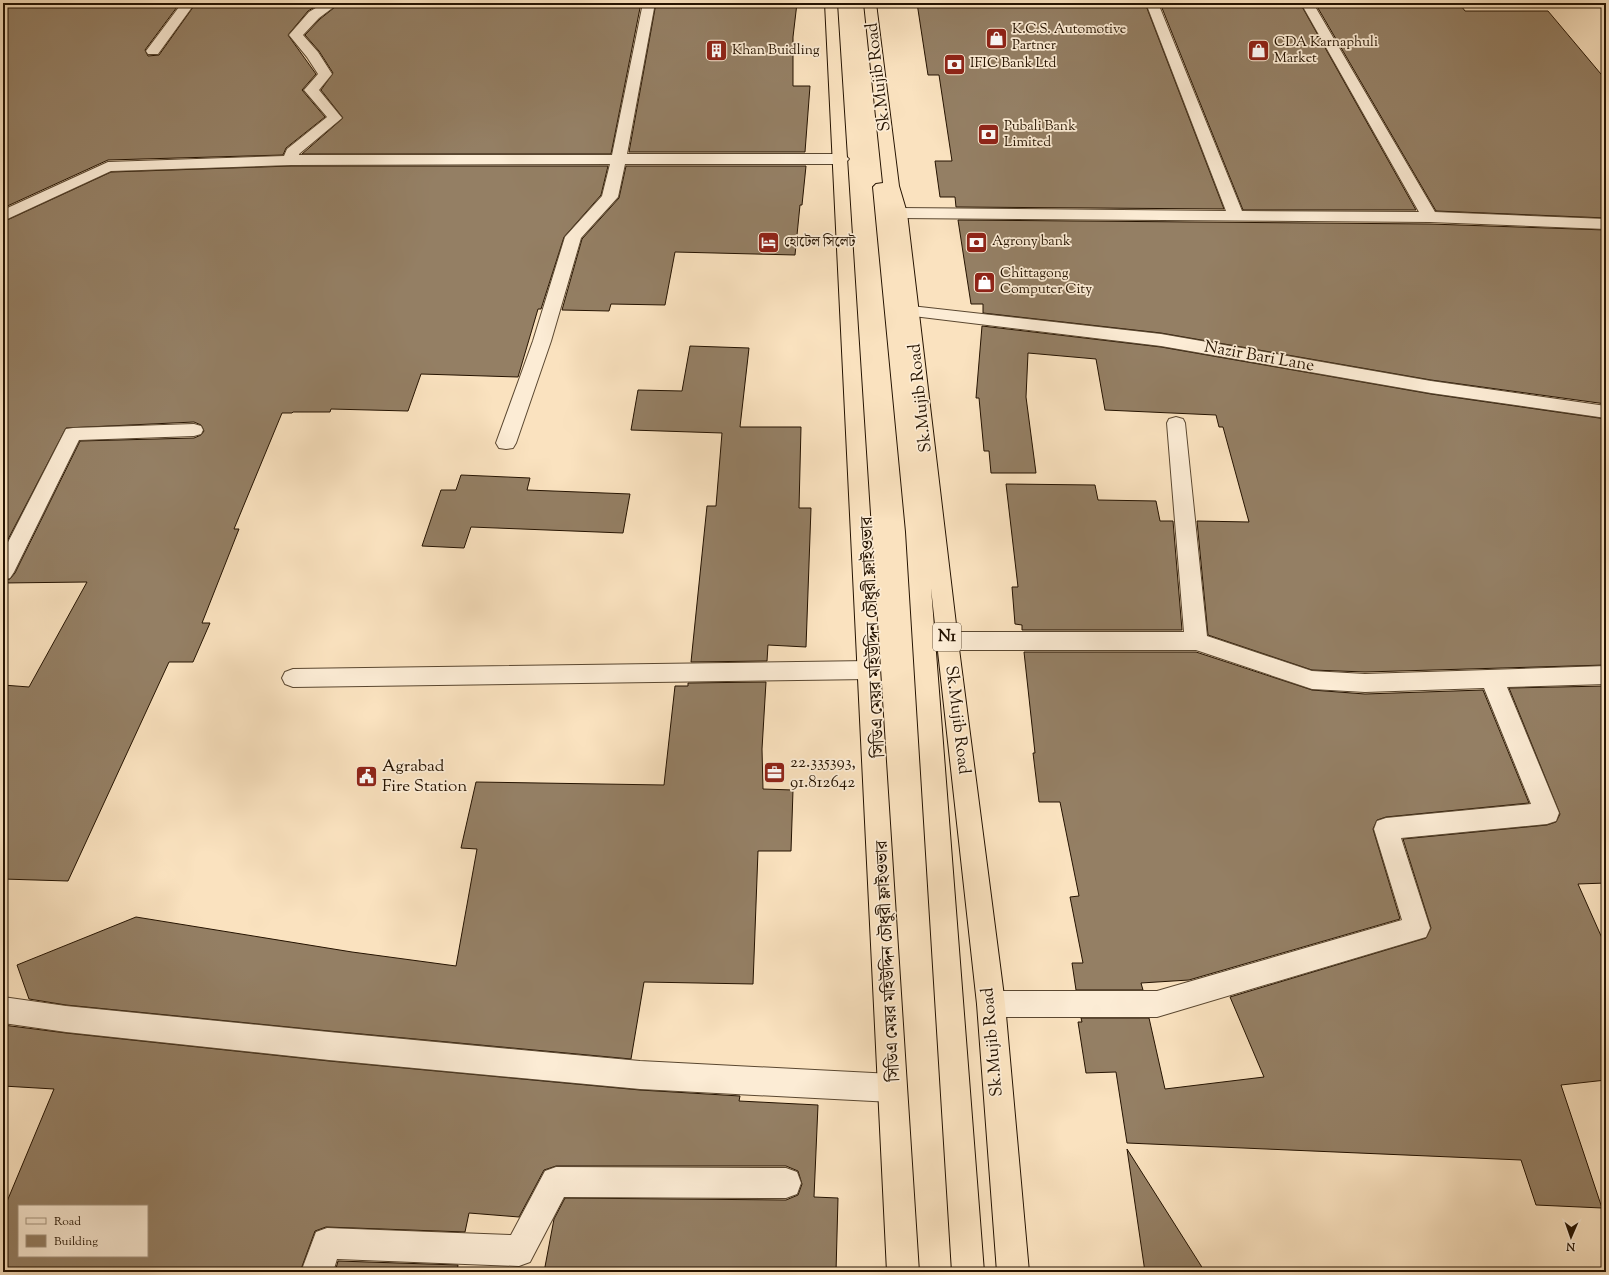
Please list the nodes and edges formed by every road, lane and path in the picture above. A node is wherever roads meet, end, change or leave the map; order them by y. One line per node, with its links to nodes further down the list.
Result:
1 (190, 3): 10 (street)
2 (333, 3): 13 (street)
3 (649, 3): 11 (street)
4 (831, 3): 12 (highway)
5 (839, 3): 36 (highway, সিডিএ মেয়র মহিউদ্দিন চৌধুরী ফ্লাইওভার)
6 (862, 3): 37 (highway)
7 (870, 3): 14 (highway, Sk.Mujib Road / N1)
8 (1152, 3): 16 (street)
9 (1307, 3): 17 (street)
10 (153, 51)
11 (619, 159): 12 (street); 13 (street); 23 (street)
12 (841, 159): 27 (highway)
13 (291, 160): 15 (street)
14 (899, 213): 16 (street); 19 (highway, Sk.Mujib Road / N1)
15 (3, 216)
16 (1236, 216): 17 (street)
17 (1430, 218): 18 (street)
18 (1606, 224)
19 (911, 311): 20 (street, Nazir Bari Lane); 26 (highway, Sk.Mujib Road / N1)
20 (1606, 412)
21 (1176, 423): 25 (street)
22 (194, 430): 24 (street)
23 (506, 443)
24 (3, 572)
25 (1196, 641): 26 (street); 30 (street)
26 (947, 642): 31 (highway, Sk.Mujib Road / N1)
27 (869, 670): 29 (street); 33 (highway)
28 (1606, 674): 30 (street)
29 (293, 678)
30 (1492, 679): 31 (street)
31 (991, 1004): 38 (highway, Sk.Mujib Road / N1)
32 (3, 1010): 33 (street)
33 (892, 1088): 36 (highway)
34 (786, 1183): 35 (street)
35 (318, 1272)
36 (903, 1272)
37 (968, 1272)
38 (1013, 1272)

